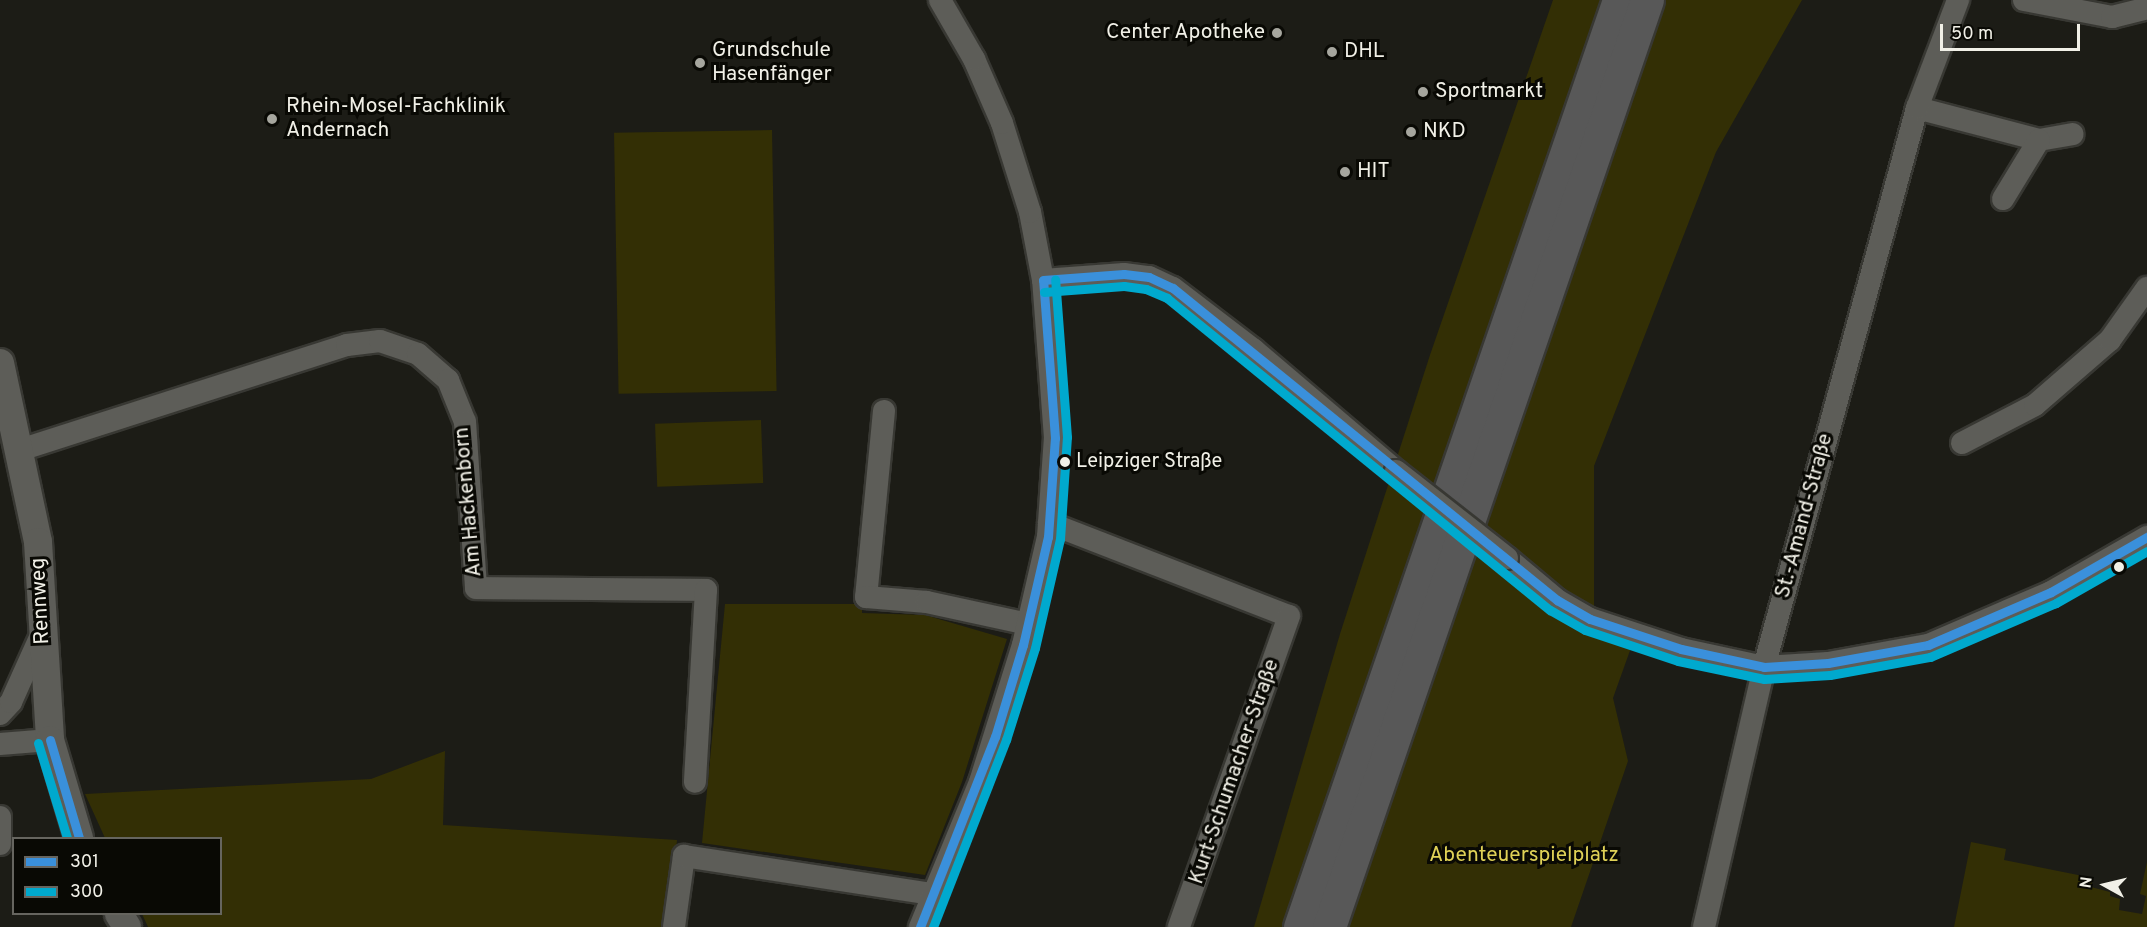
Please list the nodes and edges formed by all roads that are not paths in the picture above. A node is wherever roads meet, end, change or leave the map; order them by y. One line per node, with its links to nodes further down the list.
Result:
1 (940, 0): 11 (street)
2 (1619, 0): 33 (highway)
3 (1647, 0): 34 (highway)
4 (1958, 0): 7 (street, St.-Amand-Straße)
5 (2024, 0): 6 (street)
6 (2147, 8)
7 (1917, 108): 9 (street); 21 (street, St.-Amand-Straße)
8 (2072, 134): 9 (street)
9 (2039, 140): 10 (street)
10 (2003, 199)
11 (1043, 280): 17 (street); 21 (street, bridge)
12 (2147, 288): 15 (street)
13 (0, 363): 16 (street, Rennweg)
14 (884, 411): 19 (street)
15 (1962, 443)
16 (20, 450): 20 (street, Rennweg); 25 (street, Am Hackenborn)
17 (1049, 523): 19 (street); 32 (street, Kurt-Schumacher-Straße)
18 (2147, 537): 21 (street)
19 (1028, 624): 29 (street)
20 (42, 633): 22 (street); 23 (street, Rennweg)
21 (1764, 667): 35 (street, St.-Amand-Straße)
22 (0, 714)
23 (50, 740): 24 (street); 27 (street, Rennweg)
24 (0, 744)
25 (694, 782)
26 (0, 817): 28 (street)
27 (79, 837)
28 (0, 844)
29 (933, 894): 30 (street); 31 (street)
30 (674, 927)
31 (920, 927)
32 (1179, 927)
33 (1300, 927)
34 (1329, 927)
35 (1704, 927)

